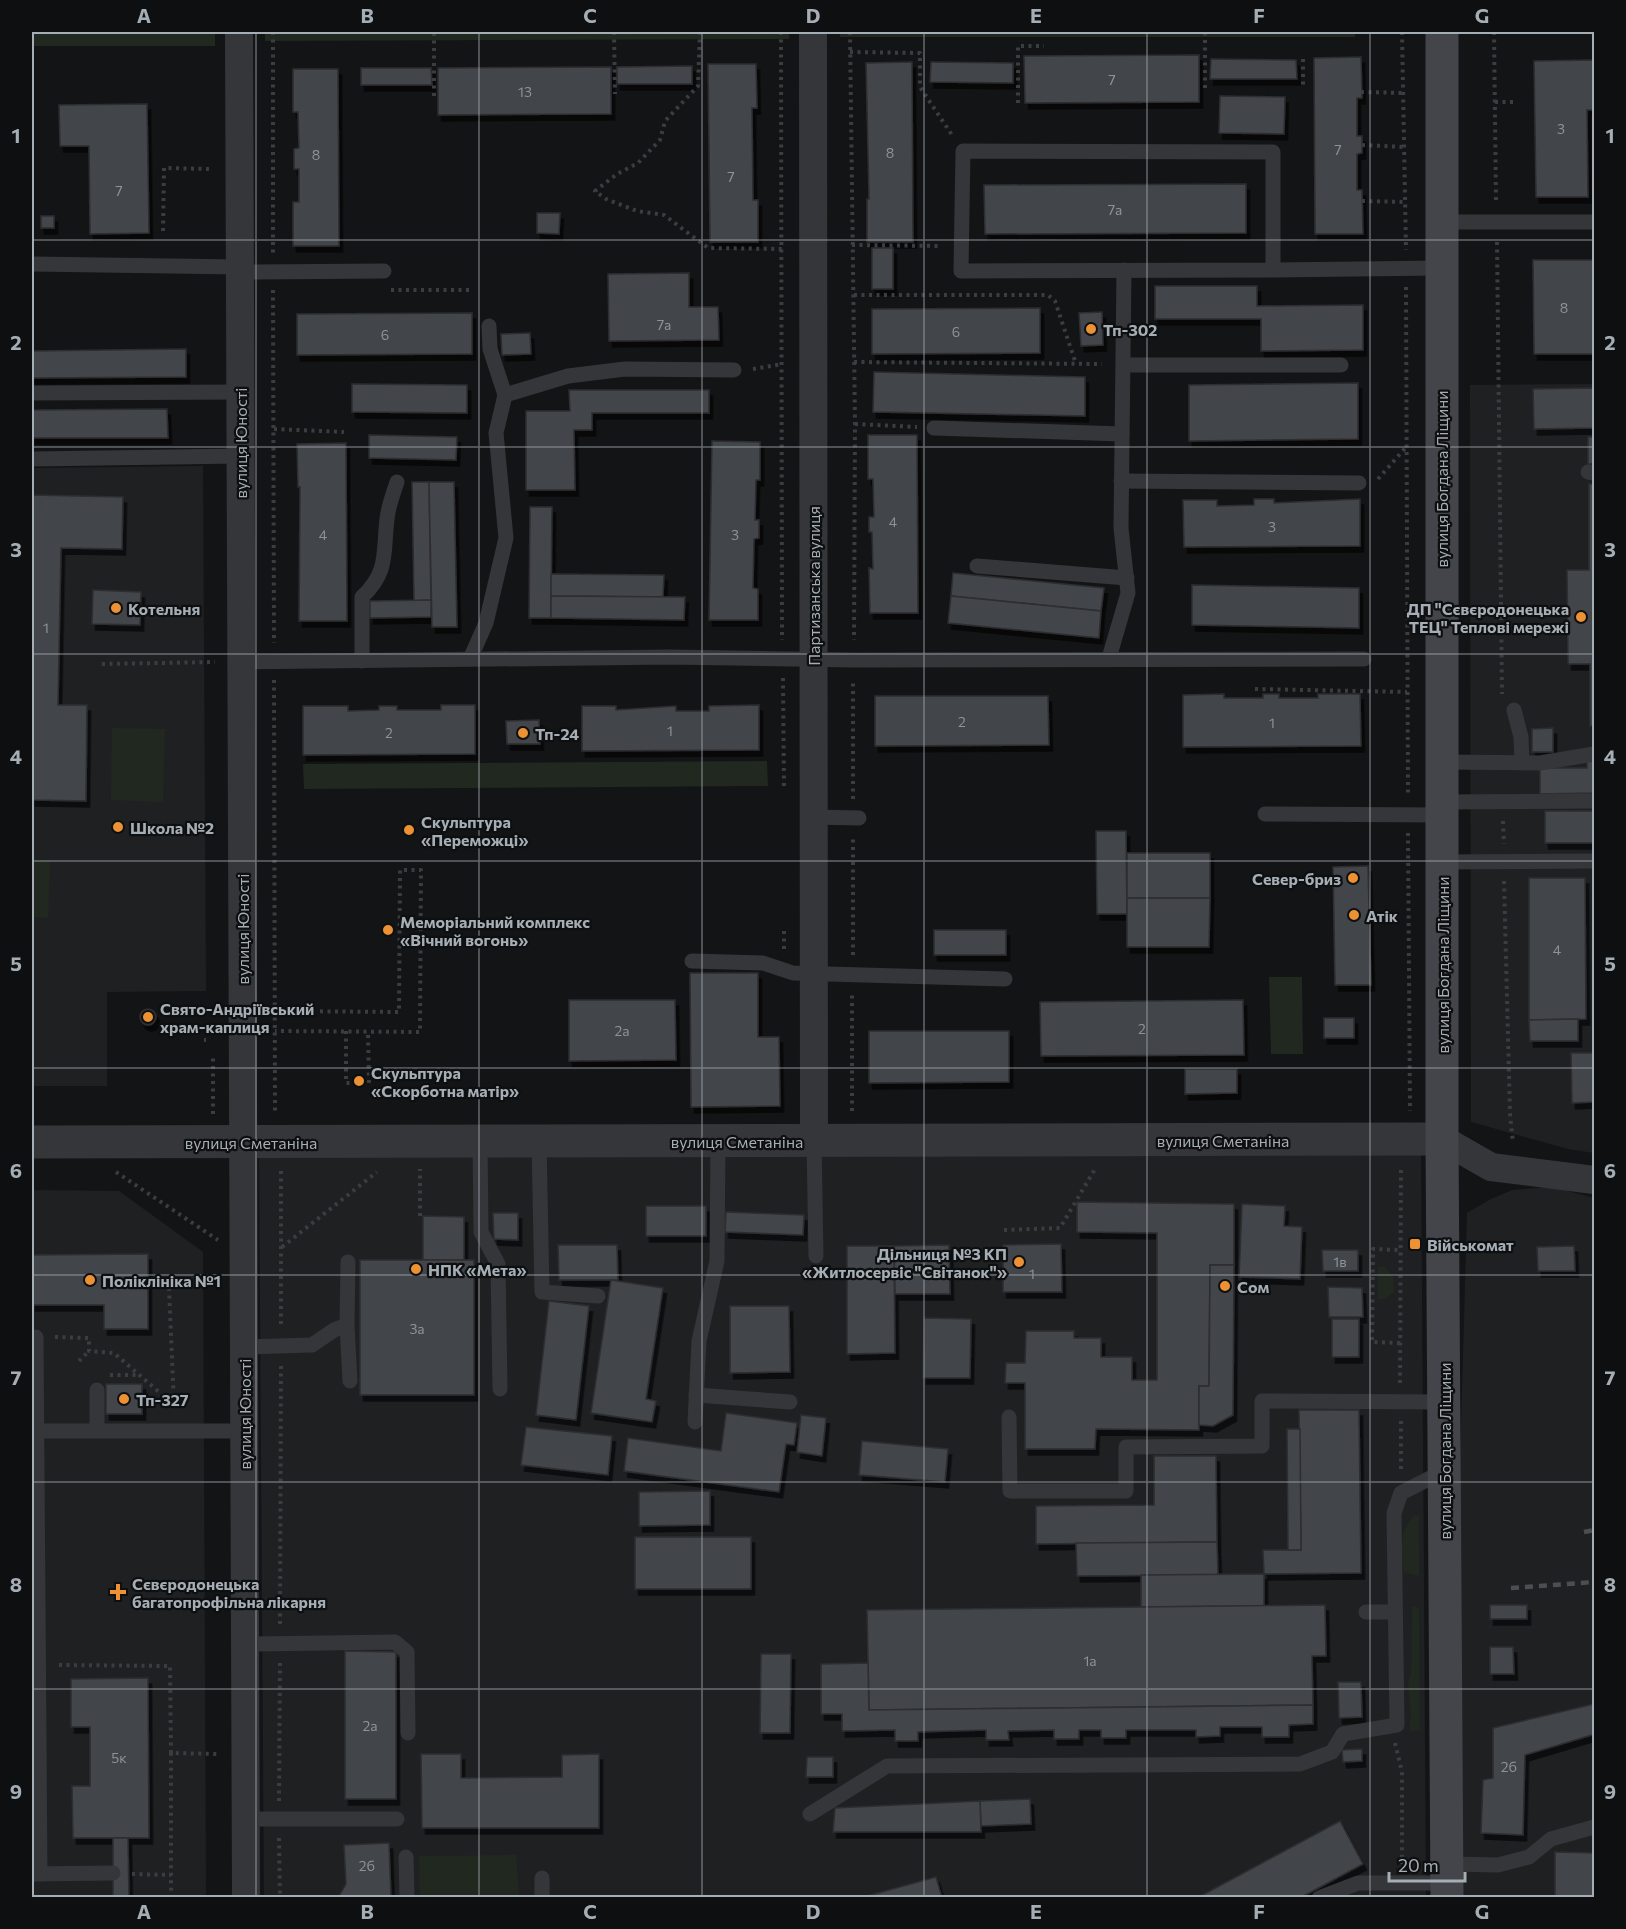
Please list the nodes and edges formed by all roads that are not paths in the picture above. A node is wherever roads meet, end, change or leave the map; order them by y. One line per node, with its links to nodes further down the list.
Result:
1 (239, 32): 8 (street, вулиця Юності)
2 (813, 32): 30 (street, Партизанська вулиця)
3 (1442, 32): 4 (main road, вулиця Богдана Ліщини)
4 (1441, 222): 5 (lane); 7 (main road, вулиця Богдана Ліщини)
5 (1594, 222)
6 (32, 264): 8 (lane)
7 (1441, 268): 10 (lane); 36 (main road, вулиця Богдана Ліщини)
8 (240, 269): 11 (lane); 16 (street, вулиця Юності)
9 (1124, 270): 10 (lane); 10 (lane); 13 (lane)
10 (1273, 270)
11 (384, 272)
12 (489, 326): 18 (lane)
13 (1124, 365): 14 (lane); 20 (lane)
14 (1341, 365)
15 (734, 370): 18 (lane)
16 (240, 392): 17 (lane); 21 (street, вулиця Юності)
17 (33, 393)
18 (505, 395): 29 (lane)
19 (934, 428): 20 (lane)
20 (1122, 434): 23 (lane)
21 (241, 456): 22 (lane); 33 (street, вулиця Юності)
22 (32, 459)
23 (1121, 481): 25 (lane); 27 (lane)
24 (397, 482): 32 (lane)
25 (1359, 483)
26 (977, 566): 27 (lane)
27 (1127, 578): 28 (lane)
28 (1109, 658): 30 (lane); 31 (lane)
29 (470, 659): 30 (lane); 32 (lane)
30 (813, 659): 41 (street, Партизанська вулиця)
31 (1364, 659)
32 (362, 661): 33 (lane)
33 (241, 662): 54 (street, вулиця Юності)
34 (1508, 706): 37 (lane)
35 (1594, 754): 37 (lane)
36 (1442, 762): 37 (lane); 39 (main road, вулиця Богдана Ліщини)
37 (1522, 763)
38 (1594, 801): 39 (lane)
39 (1442, 809): 40 (lane); 44 (main road, вулиця Богдана Ліщини)
40 (1265, 814)
41 (813, 817): 42 (lane); 46 (street, Партизанська вулиця)
42 (856, 818)
43 (1594, 861): 44 (lane)
44 (1442, 862): 48 (main road, вулиця Богдана Ліщини)
45 (692, 961): 46 (lane)
46 (803, 974): 47 (lane); 51 (street, Партизанська вулиця)
47 (1005, 979)
48 (1442, 1139): 51 (street, вулиця Сметаніна); 55 (street); 67 (main road, вулиця Богдана Ліщини)
49 (538, 1141): 50 (street, вулиця Сметаніна); 53 (street, вулиця Сметаніна); 58 (lane)
50 (718, 1141): 51 (street, вулиця Сметаніна); 65 (lane)
51 (814, 1141): 56 (lane)
52 (32, 1142): 54 (street, вулиця Сметаніна)
53 (480, 1142): 54 (street, вулиця Сметаніна); 63 (lane)
54 (242, 1157): 61 (street, вулиця Юності)
55 (1594, 1180)
56 (816, 1256)
57 (348, 1262): 59 (lane)
58 (598, 1296)
59 (346, 1325): 61 (lane); 62 (lane)
60 (36, 1337): 70 (lane)
61 (243, 1347): 72 (street, вулиця Юності)
62 (350, 1381)
63 (500, 1389)
64 (97, 1390): 71 (lane)
65 (696, 1395): 66 (lane); 69 (lane)
66 (790, 1402)
67 (1444, 1402): 68 (lane); 73 (main road, вулиця Богдана Ліщини)
68 (1010, 1416)
69 (695, 1422)
70 (34, 1431): 71 (lane); 77 (lane)
71 (97, 1431): 72 (lane)
72 (244, 1431): 76 (street, вулиця Юності)
73 (1444, 1471): 75 (lane); 87 (main road, вулиця Богдана Ліщини)
74 (1366, 1612): 75 (lane)
75 (1395, 1612): 79 (lane)
76 (245, 1644): 78 (lane); 80 (street, вулиця Юності)
77 (35, 1664): 85 (lane)
78 (408, 1733)
79 (810, 1814)
80 (246, 1819): 81 (lane); 88 (street, вулиця Юності)
81 (397, 1819)
82 (1594, 1827): 87 (lane)
83 (406, 1857): 89 (lane)
84 (121, 1873): 85 (lane)
85 (36, 1874)
86 (542, 1878): 90 (lane)
87 (1447, 1881): 91 (lane)
88 (246, 1898)
89 (407, 1898)
90 (542, 1898)
91 (1319, 1898)

